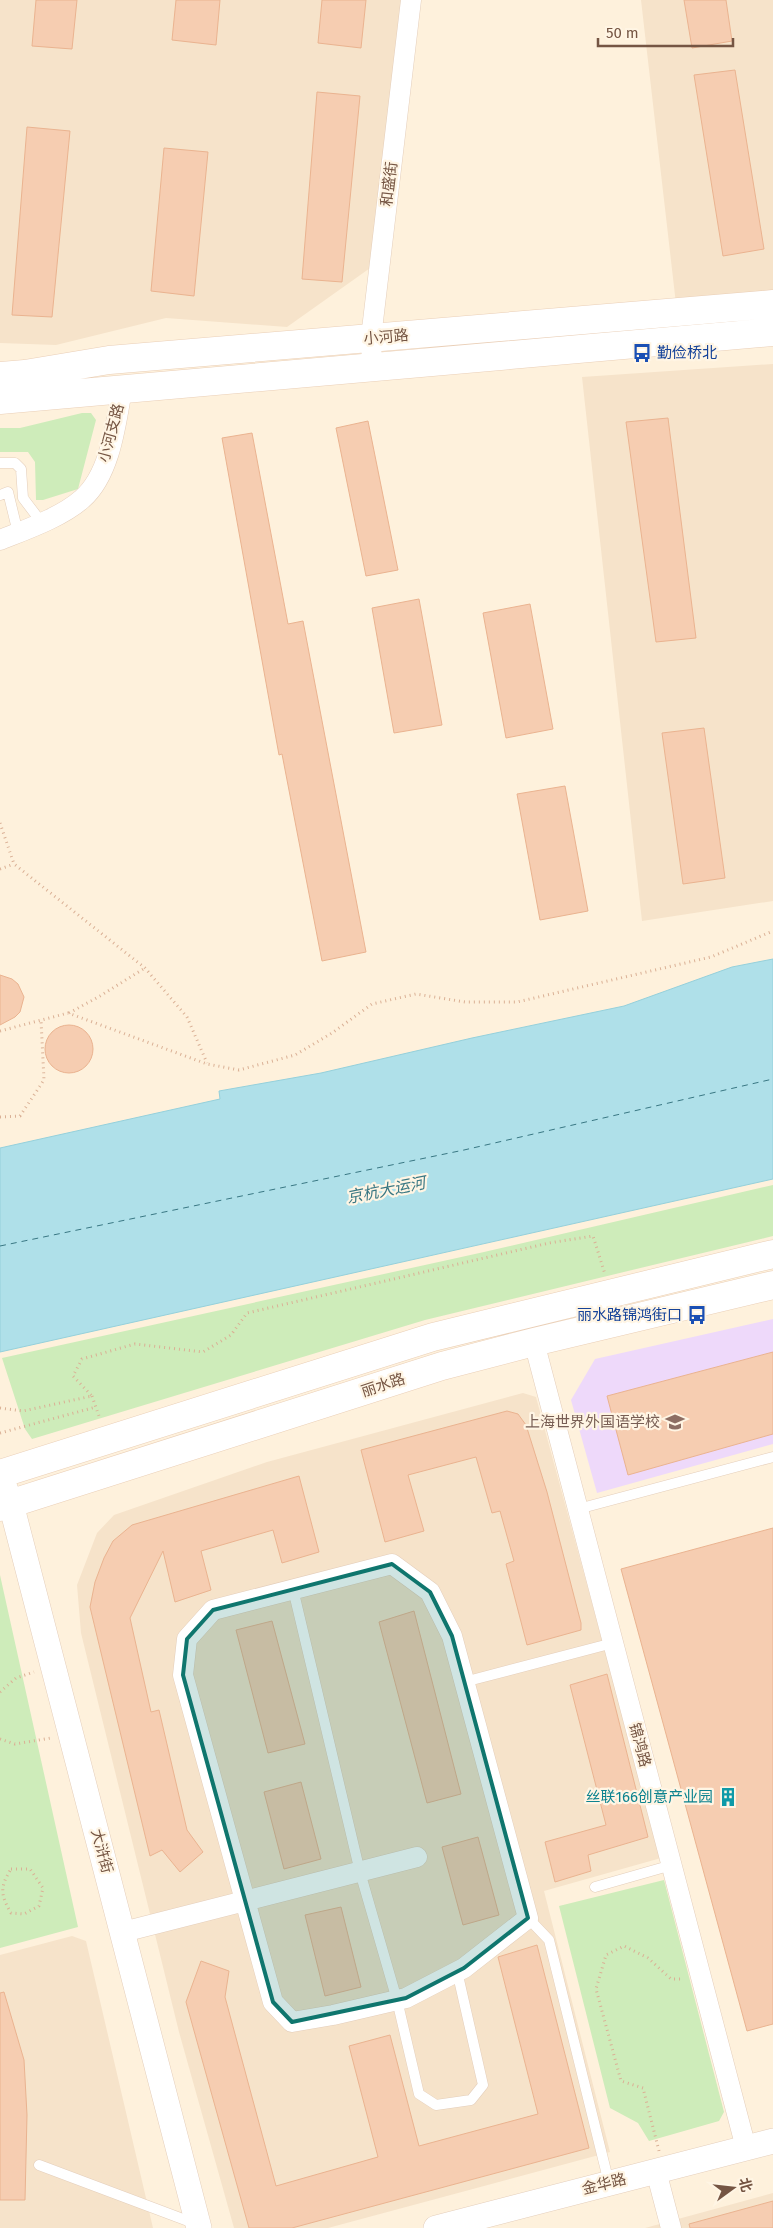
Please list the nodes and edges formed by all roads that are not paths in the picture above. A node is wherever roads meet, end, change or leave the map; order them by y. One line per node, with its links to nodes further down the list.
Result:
1 (411, 0): 4 (street, 和盛街)
2 (773, 304): 4 (main road, 小河路)
3 (773, 332): 5 (main road, 小河路)
4 (371, 338): 5 (street, 和盛街); 6 (main road, 小河路)
5 (372, 367): 7 (main road, 小河路)
6 (0, 376)
7 (122, 390): 8 (main road, 小河路); 12 (street, 小河支路)
8 (0, 400)
9 (0, 463): 10 (lane)
10 (22, 482): 11 (lane); 12 (lane)
11 (4, 493): 13 (lane)
12 (42, 523): 13 (street, 小河支路)
13 (9, 536)
14 (773, 1254): 18 (main road, 丽水路)
15 (773, 1285): 16 (main road, 丽水路)
16 (534, 1342): 19 (main road, 丽水路); 20 (street, 锦鸿路)
17 (773, 1457): 20 (lane)
18 (0, 1474): 19 (street, 大浒街)
19 (5, 1505): 30 (street, 大浒街)
20 (578, 1509): 22 (street, 锦鸿路)
21 (293, 1589): 23 (street); 26 (lane); 28 (street)
22 (613, 1643): 23 (lane); 25 (street, 锦鸿路)
23 (464, 1682): 29 (street)
24 (417, 1857): 26 (street)
25 (672, 1865): 27 (lane); 34 (street, 锦鸿路)
26 (360, 1872): 28 (street); 32 (lane)
27 (595, 1887)
28 (244, 1901): 30 (street); 32 (street)
29 (528, 1918): 31 (street); 37 (lane)
30 (123, 1932): 38 (street, 大浒街)
31 (456, 1971): 32 (street); 32 (lane)
32 (397, 2000)
33 (773, 2141): 34 (street, 金华路)
34 (746, 2148): 36 (street, 金华路)
35 (38, 2165): 38 (lane)
36 (660, 2170): 37 (street, 金华路); 40 (street)
37 (609, 2183): 39 (street, 金华路)
38 (199, 2227)
39 (436, 2228)
40 (670, 2228)

